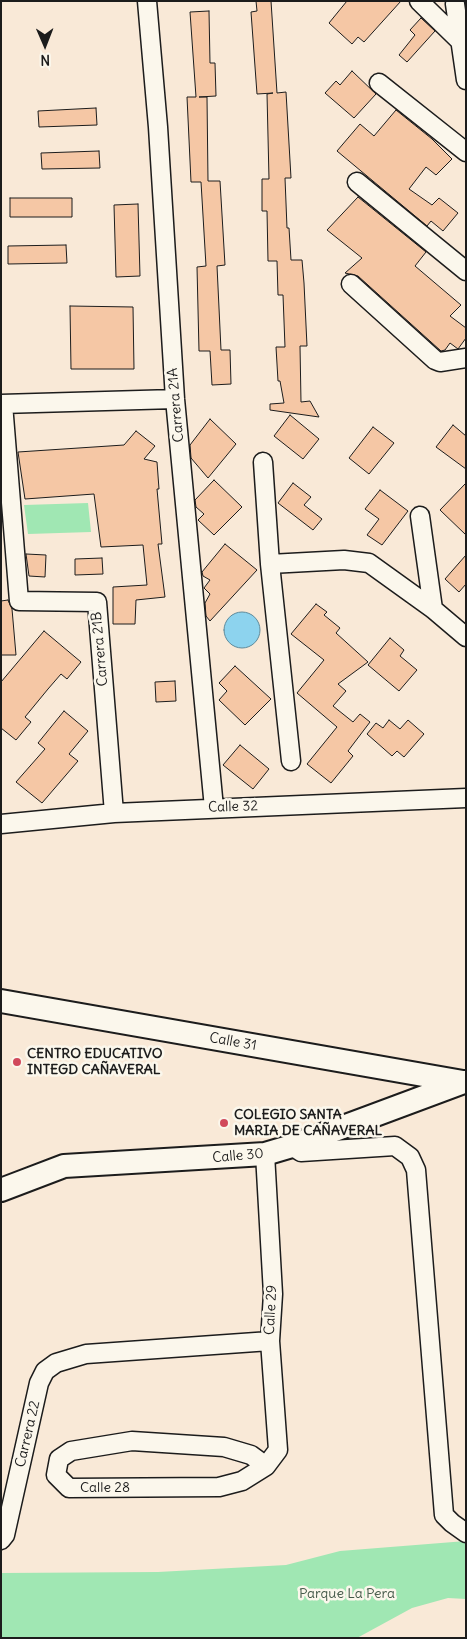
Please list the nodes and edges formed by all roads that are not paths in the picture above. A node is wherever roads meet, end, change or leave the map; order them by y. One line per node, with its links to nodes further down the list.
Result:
1 (147, 1): 12 (street, Carrera 21A)
2 (419, 1): 4 (street)
3 (454, 4): 4 (street)
4 (460, 41): 5 (street)
5 (466, 80)
6 (379, 83): 7 (street)
7 (466, 152)
8 (356, 182): 9 (street)
9 (466, 271)
10 (351, 284): 11 (street)
11 (466, 358)
12 (175, 399): 13 (street, Carrera 21B); 21 (street, Carrera 21A)
13 (2, 404): 22 (street, Carrera 21B)
14 (263, 462): 16 (street)
15 (420, 516): 17 (street)
16 (270, 564): 17 (street); 19 (street)
17 (433, 609): 18 (street)
18 (466, 637)
19 (291, 761)
20 (466, 798): 21 (street, Calle 32)
21 (214, 808): 22 (street, Calle 32)
22 (114, 813): 23 (street, Calle 32)
23 (1, 824)
24 (1, 1001): 25 (street, Calle 31)
25 (465, 1082): 26 (street, Calle 30)
26 (292, 1146): 27 (street, Calle 30); 32 (street)
27 (266, 1154): 28 (street, Calle 30); 29 (street, Calle 29)
28 (1, 1190)
29 (270, 1341): 30 (street, Calle 29); 31 (street, Calle 28)
30 (86, 1354): 33 (street, Carrera 22)
31 (266, 1466): 31 (street, Calle 28)
32 (466, 1533)
33 (1, 1540)

